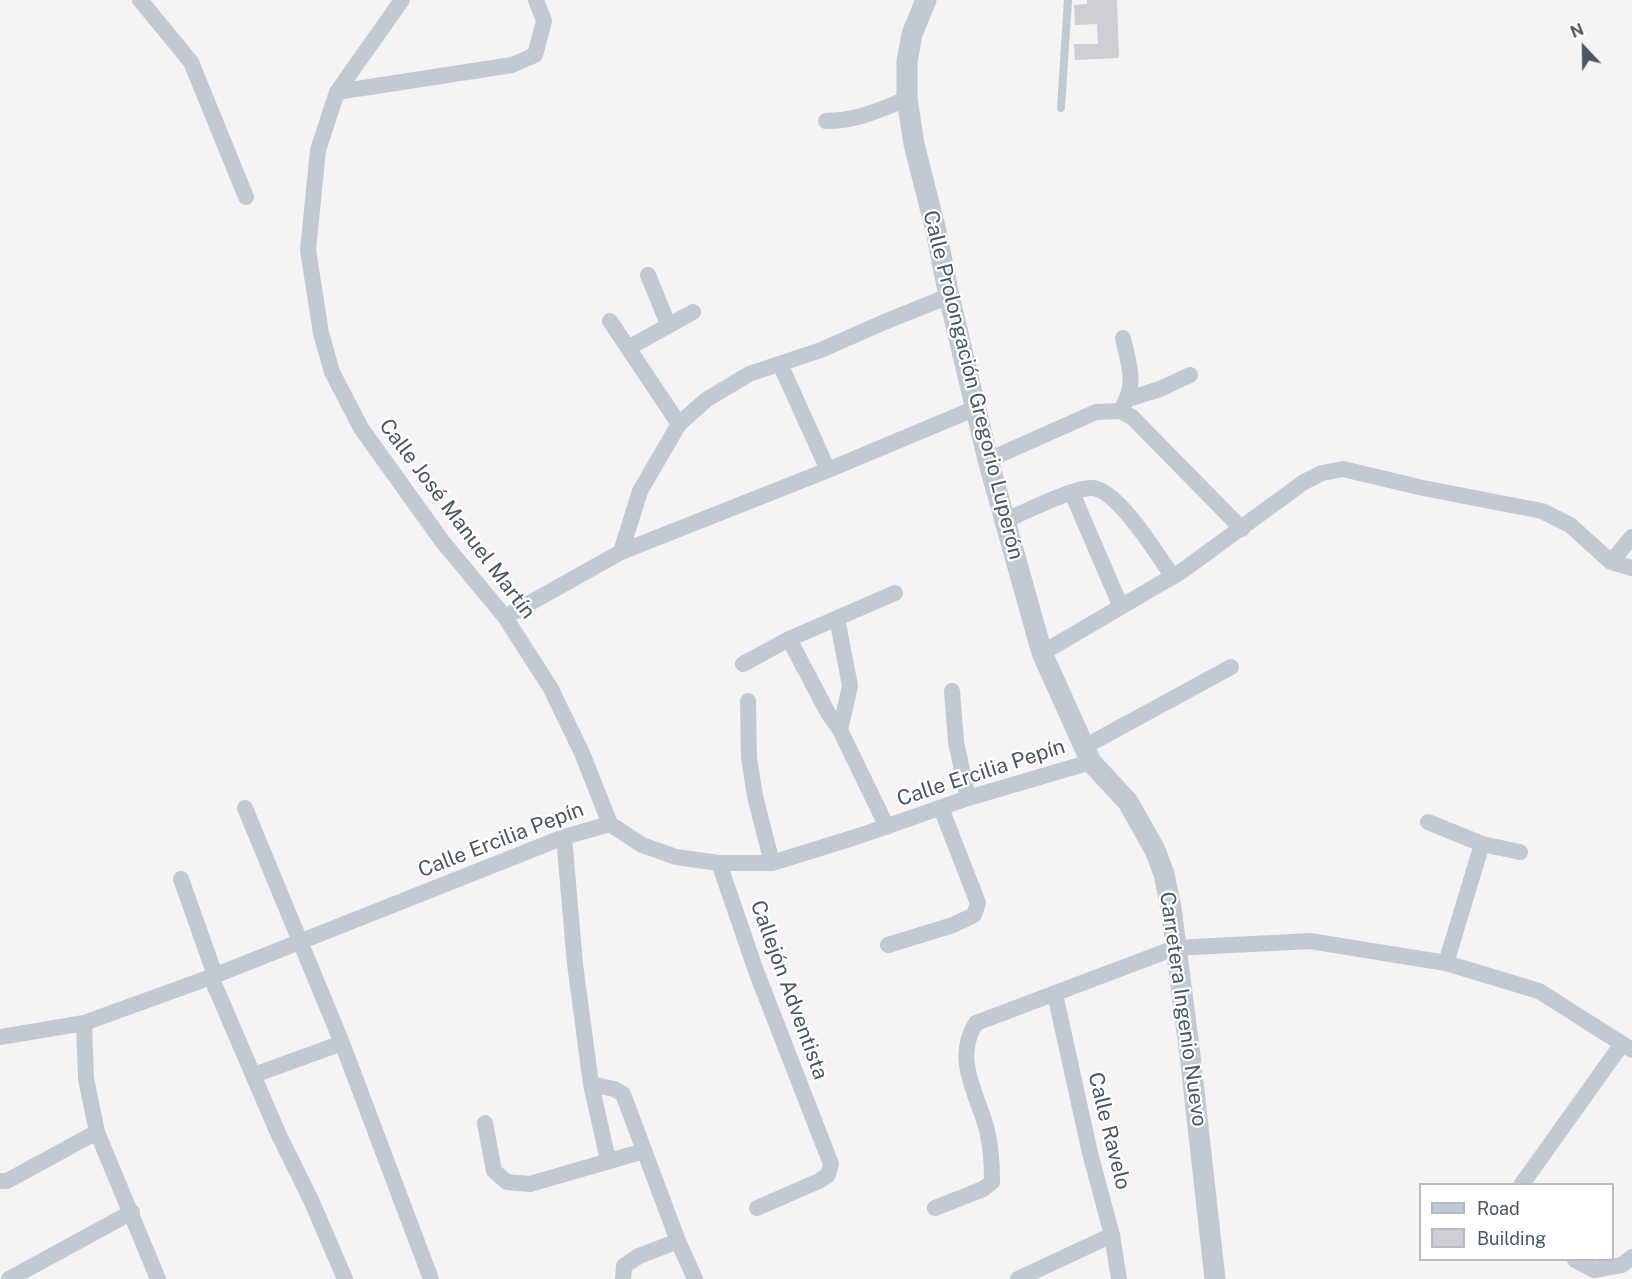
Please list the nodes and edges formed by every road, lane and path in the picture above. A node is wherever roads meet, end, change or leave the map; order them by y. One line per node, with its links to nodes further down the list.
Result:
1 (140, 0): 10 (street)
2 (402, 0): 6 (street, Calle José Manuel Martín)
3 (536, 0): 6 (street)
4 (926, 0): 7 (street, Calle Prolongación Gregorio Luperón)
5 (1068, 0): 8 (lane)
6 (337, 92): 35 (street, Calle José Manuel Martín)
7 (907, 99): 9 (street); 12 (street, Calle Prolongación Gregorio Luperón)
8 (1061, 108)
9 (826, 121)
10 (246, 197)
11 (648, 275): 15 (street)
12 (949, 296): 18 (street); 21 (street, Calle Prolongación Gregorio Luperón)
13 (693, 312): 15 (street)
14 (610, 321): 17 (street)
15 (668, 324): 17 (street)
16 (1123, 338): 20 (street)
17 (628, 348): 22 (street)
18 (780, 364): 22 (street); 24 (street)
19 (1190, 375): 20 (street)
20 (1124, 405): 23 (street); 27 (street)
21 (976, 408): 23 (street, Calle Prolongación Gregorio Luperón); 24 (street)
22 (679, 424): 29 (street)
23 (988, 460): 26 (street, Calle Prolongación Gregorio Luperón)
24 (828, 470): 29 (street)
25 (1072, 493): 26 (street); 32 (street); 34 (street)
26 (1006, 520): 38 (street, Calle Prolongación Gregorio Luperón)
27 (1242, 529): 30 (street); 32 (street)
28 (1632, 537): 30 (street)
29 (621, 552): 35 (street)
30 (1611, 562): 31 (street)
31 (1632, 568)
32 (1173, 577): 34 (street)
33 (895, 593): 36 (street)
34 (1120, 607): 38 (street)
35 (504, 617): 49 (street, Calle José Manuel Martín)
36 (837, 618): 37 (street); 43 (street)
37 (789, 639): 39 (street); 43 (street)
38 (1042, 653): 44 (street, Calle Prolongación Gregorio Luperón)
39 (743, 664)
40 (1231, 667): 44 (street, Calle Ercilia Pepín)
41 (952, 691): 45 (street)
42 (748, 701): 55 (street)
43 (840, 730): 50 (street)
44 (1087, 754): 45 (street, Calle Ercilia Pepín); 59 (street, Carretera Ingenio Nuevo)
45 (968, 798): 47 (street, Calle Ercilia Pepín)
46 (245, 808): 57 (street)
47 (941, 808): 50 (street, Calle Ercilia Pepín); 58 (street)
48 (1428, 822): 52 (street)
49 (609, 824): 51 (street, Calle Ercilia Pepín); 54 (street, Calle Ercilia Pepín)
50 (887, 827): 55 (street, Calle Ercilia Pepín)
51 (564, 837): 57 (street, Calle Ercilia Pepín); 68 (street)
52 (1482, 844): 53 (street); 60 (street)
53 (1520, 852)
54 (719, 863): 55 (street, Calle Ercilia Pepín); 75 (street, Callejón Adventista)
55 (771, 863)
56 (181, 879): 61 (street)
57 (300, 942): 61 (street, Calle Ercilia Pepín); 65 (street)
58 (888, 945)
59 (1175, 948): 60 (street); 62 (street); 90 (street, Carretera Ingenio Nuevo)
60 (1446, 963): 66 (street)
61 (213, 976): 63 (street, Calle Ercilia Pepín); 67 (street)
62 (1055, 994): 76 (street); 78 (street, Calle Ravelo)
63 (84, 1023): 64 (street, Calle Ercilia Pepín); 70 (street)
64 (0, 1037)
65 (342, 1043): 67 (street); 86 (street)
66 (1627, 1047): 74 (street)
67 (254, 1075): 85 (street)
68 (591, 1084): 71 (street); 72 (street)
69 (485, 1123): 72 (street)
70 (97, 1132): 73 (street); 77 (street)
71 (644, 1151): 72 (street); 79 (street)
72 (608, 1160)
73 (0, 1181)
74 (1524, 1183)
75 (757, 1208)
76 (935, 1208)
77 (132, 1212): 83 (street); 84 (street)
78 (1112, 1235): 82 (street); 89 (street, Calle Ravelo)
79 (678, 1241): 87 (street); 88 (street)
80 (1632, 1257): 81 (street)
81 (1577, 1261)
82 (1021, 1278)
83 (9, 1279)
84 (158, 1279)
85 (345, 1279)
86 (431, 1279)
87 (623, 1279)
88 (695, 1279)
89 (1119, 1279)
90 (1215, 1279)

